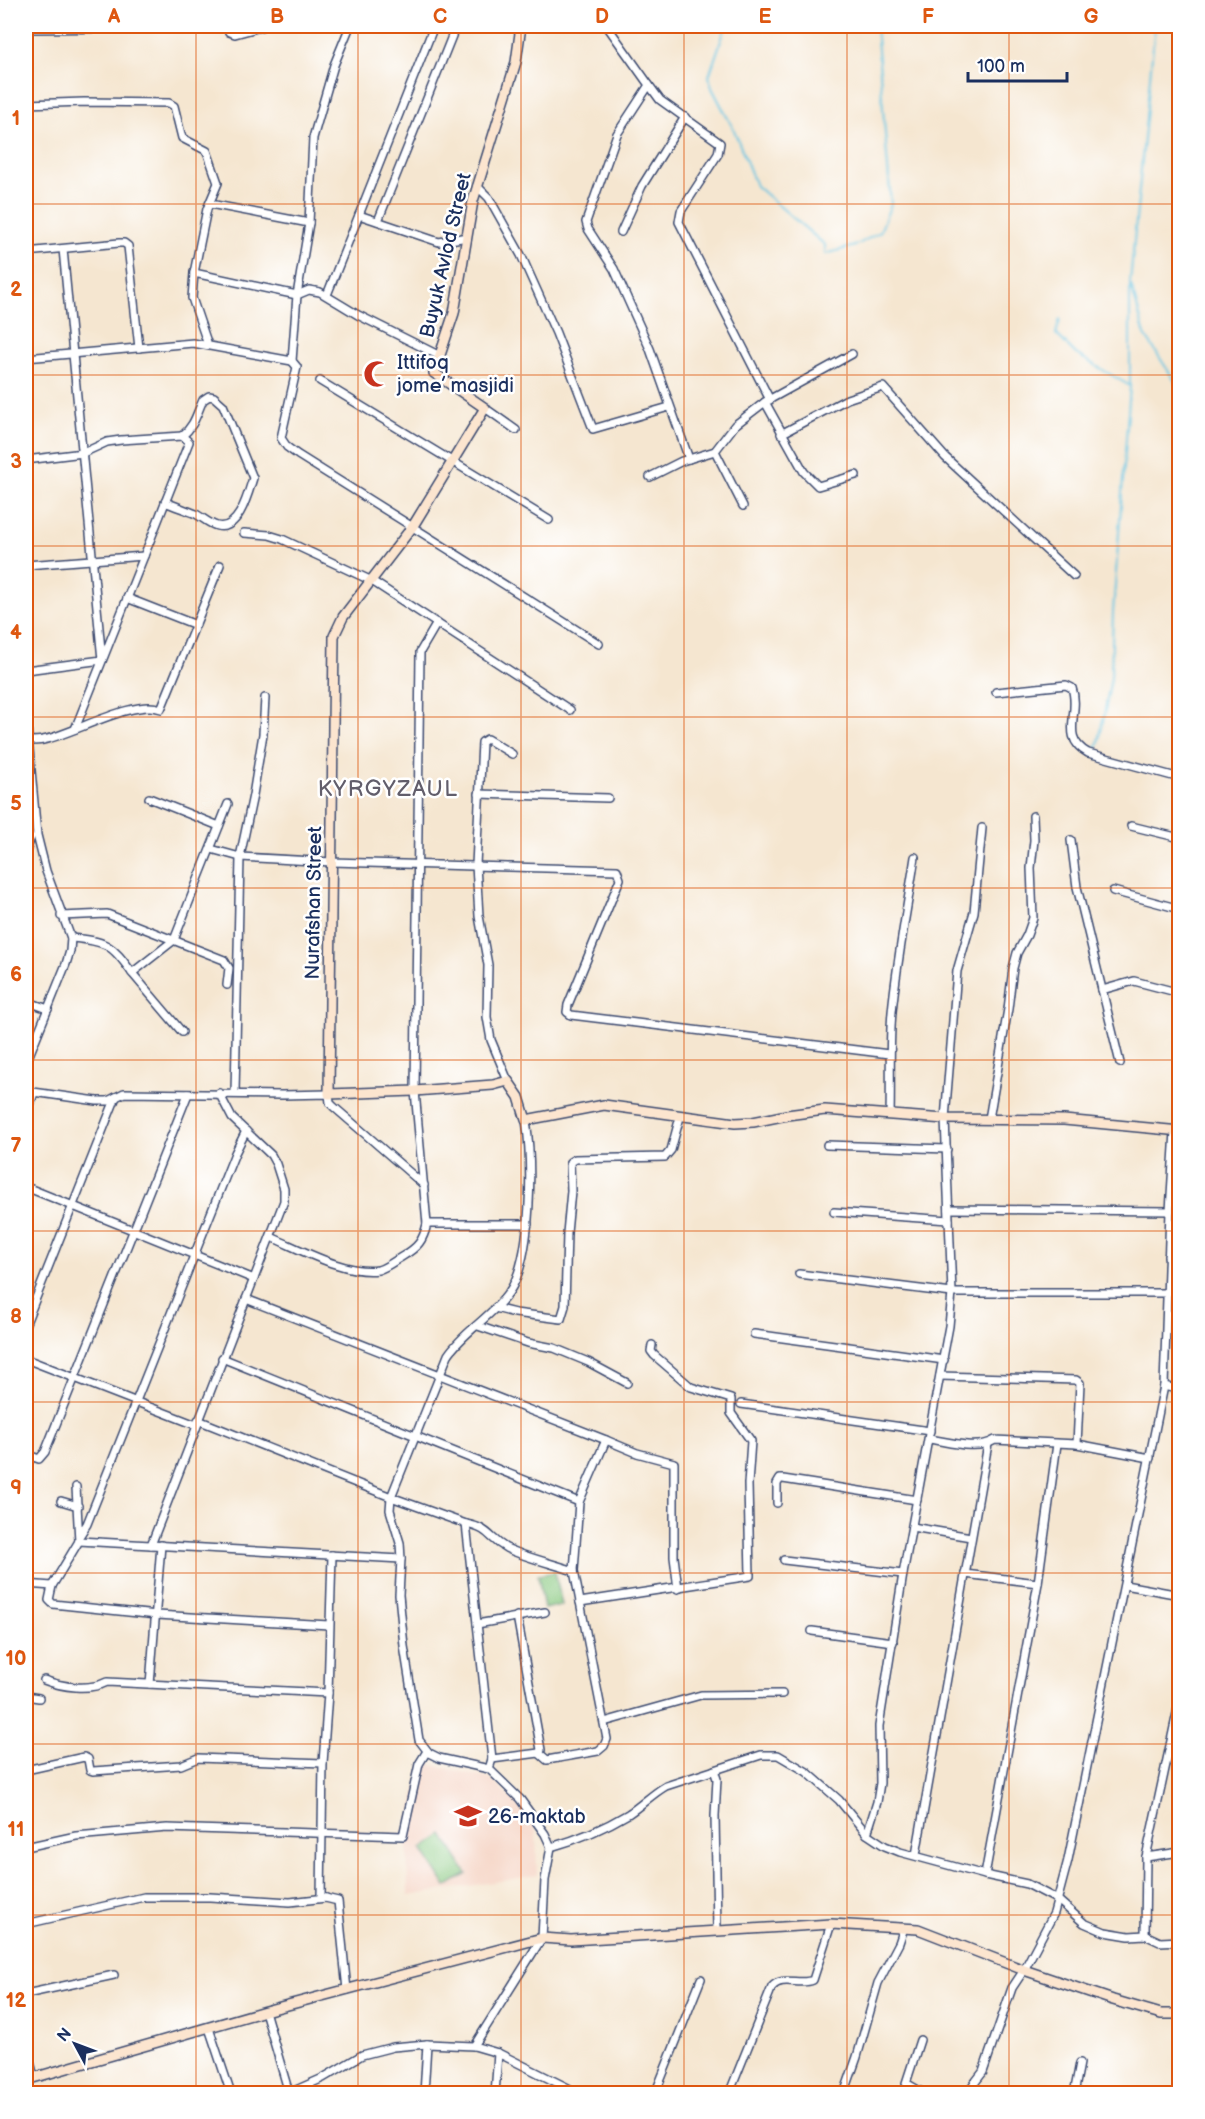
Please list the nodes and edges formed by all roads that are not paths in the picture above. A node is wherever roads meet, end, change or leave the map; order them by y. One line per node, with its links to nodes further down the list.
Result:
1 (145, 26): 9 (street)
2 (226, 26): 3 (street)
3 (264, 26)
4 (350, 26): 18 (street)
5 (434, 26): 16 (street)
6 (456, 26): 17 (street)
7 (521, 26): 14 (street, Buyuk Avlod Street)
8 (607, 26): 11 (street)
9 (64, 27): 10 (street)
10 (26, 29)
11 (649, 85): 13 (street); 35 (street)
12 (26, 104): 15 (street)
13 (685, 117): 19 (street); 34 (street)
14 (477, 186): 20 (street, Buyuk Avlod Street); 35 (street)
15 (210, 204): 18 (street); 23 (street)
16 (359, 215): 17 (street); 25 (street)
17 (378, 221): 20 (street)
18 (309, 223): 24 (street)
19 (621, 232)
20 (467, 237): 30 (street, Buyuk Avlod Street)
21 (63, 249): 22 (street); 27 (street); 28 (street)
22 (26, 252)
23 (194, 273): 24 (street); 26 (street)
24 (297, 295): 25 (street); 32 (street)
25 (327, 295): 30 (street)
26 (208, 345): 27 (street); 32 (street)
27 (139, 348): 28 (street)
28 (74, 354): 31 (street); 41 (street)
29 (852, 354): 34 (street)
30 (440, 356): 36 (street, Buyuk Avlod Street)
31 (26, 358)
32 (292, 360): 50 (street)
33 (320, 381): 44 (street)
34 (767, 401): 38 (street); 40 (street)
35 (669, 406): 42 (street)
36 (485, 408): 37 (street); 44 (street)
37 (516, 430)
38 (782, 434): 45 (street); 56 (street)
39 (182, 436): 41 (street); 47 (street); 47 (street)
40 (714, 451): 42 (street); 48 (street)
41 (83, 453): 43 (street); 53 (street)
42 (689, 459): 46 (street)
43 (26, 460)
44 (452, 463): 49 (street); 50 (street)
45 (856, 475)
46 (650, 477)
47 (165, 502): 52 (street)
48 (743, 506)
49 (549, 520)
50 (413, 526): 57 (street); 61 (street)
51 (244, 533): 57 (street)
52 (144, 556): 53 (street); 58 (street)
53 (93, 560): 54 (street); 62 (street)
54 (26, 565)
55 (220, 565): 60 (street)
56 (1074, 576)
57 (372, 581): 59 (street); 88 (street, Nurafshan Street)
58 (127, 598): 60 (street); 62 (street)
59 (438, 623): 66 (street); 89 (street)
60 (195, 625): 68 (street)
61 (599, 644)
62 (102, 660): 63 (street); 68 (street)
63 (26, 670)
64 (996, 692): 72 (street)
65 (265, 698): 86 (street)
66 (570, 710)
67 (26, 716): 69 (street)
68 (75, 729): 69 (street)
69 (28, 741): 71 (street)
70 (512, 753): 73 (street)
71 (28, 771): 81 (street)
72 (1179, 778)
73 (479, 794): 75 (street); 90 (street)
74 (149, 798): 78 (street)
75 (608, 798)
76 (228, 804): 78 (street)
77 (1033, 816): 119 (street)
78 (219, 826): 84 (street)
79 (1131, 826): 82 (street)
80 (982, 828): 118 (street)
81 (31, 837): 85 (street); 93 (street)
82 (1179, 838)
83 (1071, 840): 98 (street)
84 (211, 849): 86 (street); 95 (street)
85 (26, 851)
86 (240, 857): 88 (street); 111 (street)
87 (915, 857): 103 (street)
88 (332, 862): 89 (street); 113 (street, Nurafshan Street)
89 (418, 864): 90 (street); 108 (street)
90 (476, 865): 103 (street); 106 (street)
91 (1113, 891): 92 (street)
92 (1179, 909)
93 (62, 916): 94 (street); 95 (street)
94 (70, 938): 96 (street); 101 (street)
95 (174, 940): 96 (street); 97 (street)
96 (132, 974): 102 (street)
97 (227, 985)
98 (1102, 990): 99 (street); 105 (street)
99 (1179, 993)
100 (26, 1001): 101 (street)
101 (48, 1010): 104 (street)
102 (182, 1032)
103 (889, 1054): 115 (street)
104 (26, 1063)
105 (1120, 1063)
106 (508, 1081): 108 (street); 120 (street)
107 (26, 1091): 109 (street)
108 (415, 1091): 113 (street); 125 (street)
109 (34, 1093): 114 (street); 116 (street)
110 (219, 1093): 111 (street); 112 (street); 121 (street)
111 (235, 1093): 113 (street)
112 (188, 1094): 114 (street); 134 (street)
113 (329, 1094): 125 (street)
114 (116, 1097): 127 (street)
115 (890, 1114): 117 (street); 118 (street)
116 (26, 1116)
117 (680, 1117): 120 (street); 144 (street)
118 (945, 1119): 119 (street); 124 (street)
119 (989, 1119): 122 (street)
120 (526, 1120): 133 (street)
121 (246, 1131): 135 (street); 136 (street)
122 (1177, 1131): 129 (street)
123 (827, 1144): 124 (street)
124 (946, 1149): 128 (street)
125 (424, 1185): 132 (street)
126 (26, 1187): 127 (street)
127 (72, 1206): 134 (street); 145 (street)
128 (949, 1209): 129 (street); 131 (street)
129 (1170, 1211): 137 (street)
130 (834, 1212): 131 (street)
131 (949, 1220): 141 (street)
132 (428, 1224): 133 (street); 135 (street)
133 (528, 1224): 144 (street)
134 (134, 1230): 136 (street); 154 (street)
135 (271, 1237): 140 (street)
136 (194, 1255): 140 (street); 158 (street)
137 (1168, 1256): 138 (street); 142 (street)
138 (1179, 1257)
139 (799, 1274): 141 (street)
140 (254, 1279): 143 (street)
141 (952, 1293): 142 (street); 151 (street)
142 (1167, 1293): 156 (street)
143 (246, 1299): 149 (street); 152 (street)
144 (495, 1308): 146 (street)
145 (26, 1323)
146 (478, 1326): 152 (street); 155 (street)
147 (754, 1334): 151 (street)
148 (652, 1346): 194 (street)
149 (222, 1358): 160 (street); 162 (street)
150 (26, 1359): 154 (street)
151 (944, 1360): 153 (street)
152 (440, 1375): 162 (street); 164 (street)
153 (940, 1376): 161 (street); 167 (street)
154 (75, 1378): 158 (street); 168 (street)
155 (627, 1383)
156 (1164, 1386): 157 (street); 169 (street)
157 (1179, 1390)
158 (135, 1401): 160 (street); 181 (street)
159 (741, 1404): 161 (street)
160 (197, 1423): 172 (street); 182 (street)
161 (930, 1431): 163 (street)
162 (416, 1436): 172 (street); 175 (street)
163 (929, 1439): 165 (street); 173 (street)
164 (606, 1440): 175 (street); 194 (street)
165 (988, 1444): 166 (street); 180 (street)
166 (1057, 1444): 167 (street); 190 (street)
167 (1077, 1444): 169 (street)
168 (28, 1455): 170 (street)
169 (1150, 1458): 192 (street)
170 (26, 1468)
171 (76, 1487): 177 (street)
172 (391, 1497): 178 (street); 185 (street)
173 (917, 1500): 176 (street); 179 (street)
174 (61, 1502): 177 (street)
175 (579, 1502): 187 (street)
176 (777, 1503)
177 (78, 1506): 181 (street)
178 (466, 1524): 187 (street); 200 (street)
179 (912, 1527): 180 (street); 188 (street)
180 (971, 1537): 189 (street)
181 (80, 1538): 182 (street); 193 (street)
182 (151, 1545): 183 (street)
183 (161, 1545): 184 (street); 198 (street)
184 (332, 1555): 185 (street); 201 (street)
185 (401, 1559): 212 (street)
186 (784, 1560): 188 (street)
187 (574, 1571): 196 (street)
188 (903, 1574): 203 (street)
189 (965, 1574): 190 (street); 224 (street)
190 (1038, 1583): 226 (street)
191 (26, 1584): 193 (street)
192 (1125, 1585): 195 (street); 228 (street)
193 (52, 1586): 198 (street)
194 (678, 1587): 196 (street)
195 (1179, 1595)
196 (580, 1602): 211 (street)
197 (545, 1612): 199 (street)
198 (157, 1615): 201 (street); 205 (street)
199 (517, 1616): 200 (street); 213 (street)
200 (477, 1624): 214 (street)
201 (329, 1625): 206 (street)
202 (812, 1631): 203 (street)
203 (893, 1642): 220 (street)
204 (44, 1680): 205 (street)
205 (150, 1684): 206 (street)
206 (328, 1693): 215 (street)
207 (782, 1694): 211 (street)
208 (26, 1696): 209 (street)
209 (39, 1698)
210 (1179, 1699): 225 (street)
211 (604, 1722): 213 (street)
212 (427, 1751): 216 (street); 219 (street)
213 (539, 1753): 214 (street)
214 (492, 1759): 216 (street)
215 (323, 1763): 217 (street); 219 (street)
216 (489, 1769): 222 (street)
217 (26, 1770)
218 (714, 1770): 220 (street); 222 (street); 232 (street)
219 (322, 1833): 221 (street); 227 (street)
220 (867, 1834): 224 (street)
221 (26, 1847)
222 (550, 1847): 234 (street)
223 (1179, 1852): 225 (street)
224 (916, 1855): 226 (street)
225 (1146, 1857): 233 (street)
226 (985, 1875): 228 (street)
227 (328, 1898): 229 (street); 239 (street)
228 (1058, 1900): 233 (street); 236 (street)
229 (26, 1924)
230 (831, 1924): 231 (street); 232 (street); 257 (street)
231 (904, 1928): 236 (street); 258 (street)
232 (717, 1930): 234 (street)
233 (1146, 1935): 235 (street)
234 (542, 1938): 239 (street); 247 (street)
235 (1179, 1941)
236 (1024, 1970): 242 (street); 260 (street)
237 (114, 1975): 240 (street)
238 (700, 1979): 256 (street)
239 (347, 1990): 241 (street)
240 (26, 1994)
241 (265, 2011): 243 (street); 251 (street)
242 (1179, 2014)
243 (209, 2028): 250 (street); 252 (street)
244 (920, 2040): 259 (street)
245 (427, 2044): 247 (street); 251 (street); 253 (street)
246 (26, 2046): 250 (street)
247 (474, 2046): 248 (street)
248 (498, 2053): 254 (street); 255 (street)
249 (1080, 2063): 261 (street)
250 (30, 2079)
251 (288, 2093)
252 (231, 2094)
253 (424, 2094)
254 (495, 2094)
255 (572, 2094)
256 (655, 2094)
257 (729, 2094)
258 (844, 2094)
259 (925, 2094)
260 (966, 2094)
261 (1074, 2094)

